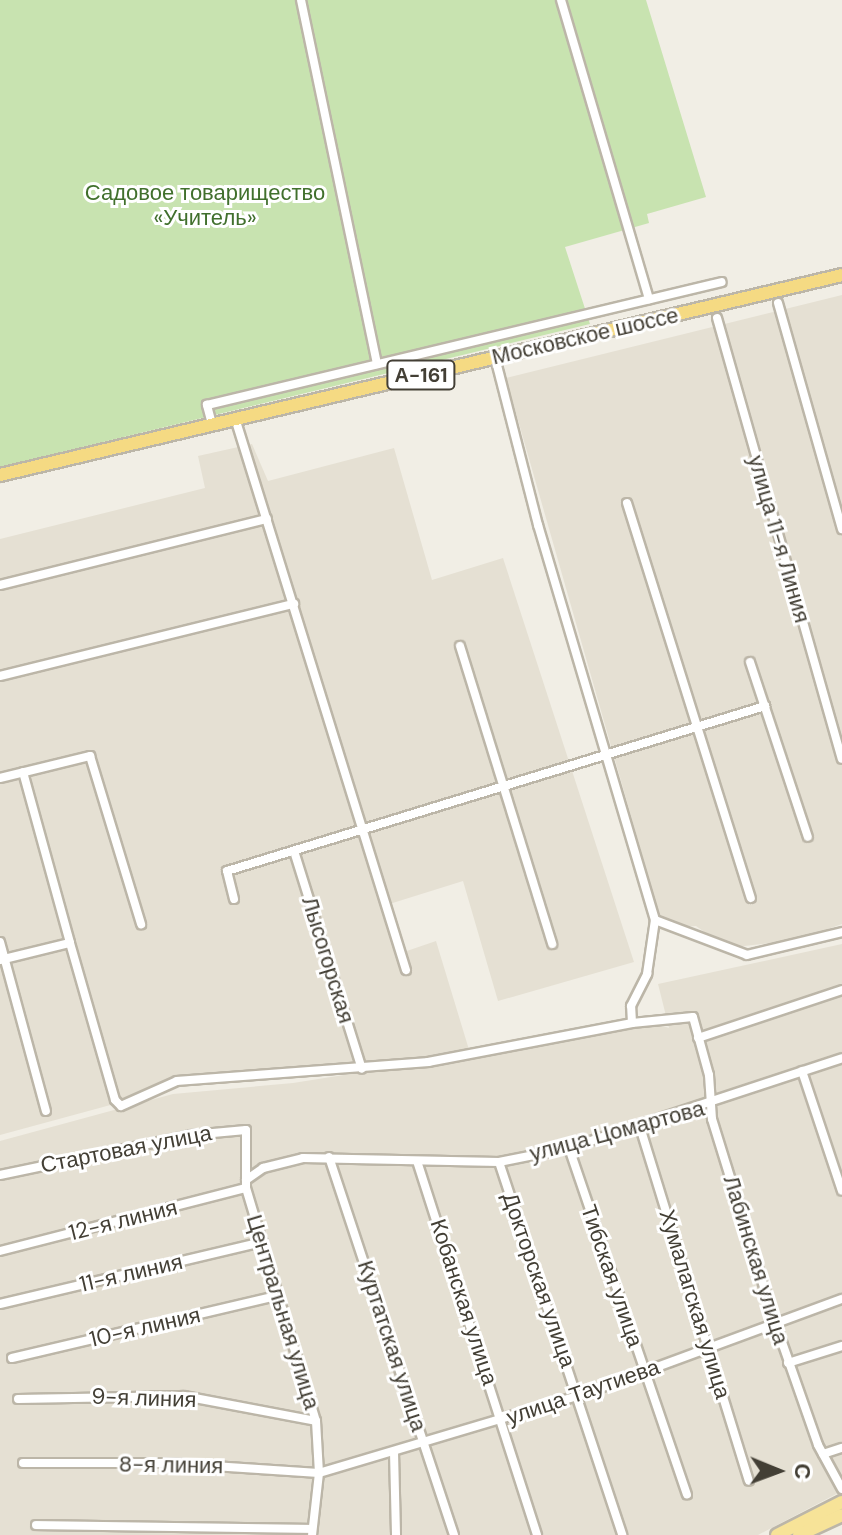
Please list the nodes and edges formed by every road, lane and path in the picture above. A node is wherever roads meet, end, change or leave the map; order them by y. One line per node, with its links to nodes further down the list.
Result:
1 (301, 0): 9 (street)
2 (561, 0): 5 (street)
3 (842, 275): 8 (highway, Московское шоссе / А-161)
4 (722, 282): 5 (street)
5 (649, 299): 9 (street)
6 (778, 303): 15 (street)
7 (717, 318): 24 (street, улица 11-я Линия)
8 (495, 358): 10 (highway, Московское шоссе / А-161); 23 (street)
9 (377, 364): 11 (street)
10 (235, 418): 11 (highway, Московское шоссе / А-161); 14 (street)
11 (212, 424): 12 (highway, Московское шоссе / А-161)
12 (0, 475)
13 (627, 503): 22 (street)
14 (267, 519): 16 (street); 17 (street)
15 (842, 529)
16 (0, 585)
17 (294, 604): 20 (street); 28 (street)
18 (460, 646): 27 (street)
19 (750, 662): 21 (street)
20 (0, 676)
21 (765, 706): 22 (street); 29 (street)
22 (700, 727): 23 (street); 31 (street)
23 (607, 754): 27 (street); 33 (street)
24 (842, 759)
25 (23, 772): 26 (street); 34 (street); 37 (street)
26 (0, 778)
27 (502, 788): 28 (street); 38 (street)
28 (366, 831): 30 (street); 40 (street)
29 (808, 837)
30 (294, 851): 32 (street); 45 (street, Лысогорская)
31 (751, 898)
32 (234, 899)
33 (655, 920): 35 (street); 42 (street)
34 (141, 924)
35 (842, 932)
36 (0, 942): 39 (street)
37 (70, 943): 39 (street); 45 (street)
38 (552, 944)
39 (2, 960): 48 (street)
40 (406, 970)
41 (842, 990): 43 (street)
42 (632, 1023): 43 (street, Лабинская улица); 45 (street)
43 (698, 1038): 47 (street, Лабинская улица)
44 (842, 1058): 46 (street, улица Цомартова)
45 (362, 1069)
46 (802, 1071): 47 (street, улица Цомартова); 57 (street)
47 (709, 1106): 49 (street, улица Цомартова); 63 (street, Лабинская улица)
48 (46, 1111)
49 (640, 1127): 51 (street, улица Цомартова); 65 (street, Хумалагская улица)
50 (248, 1138): 55 (street, Стартовая улица); 56 (street, Центральная улица)
51 (569, 1148): 54 (street, улица Цомартова); 68 (street, Тибская улица)
52 (329, 1157): 53 (street, улица Цомартова); 56 (street, улица Цомартова); 73 (street, Куртатская улица)
53 (417, 1161): 54 (street, улица Цомартова); 71 (street, Кобанская улица)
54 (499, 1162): 69 (street, Докторская улица)
55 (0, 1175)
56 (246, 1184): 58 (street, Центральная улица); 59 (street, 12-я линия)
57 (842, 1191)
58 (263, 1242): 60 (street, Центральная улица); 62 (street, 11-я линия)
59 (0, 1251)
60 (277, 1296): 66 (street, 10-я линия); 72 (street, Центральная улица)
61 (842, 1299): 63 (street, улица Таутиева)
62 (0, 1304)
63 (775, 1322): 65 (street, улица Таутиева); 67 (street, Лабинская улица)
64 (842, 1346): 67 (street)
65 (711, 1350): 68 (street, улица Таутиева); 79 (street, Хумалагская улица)
66 (12, 1358)
67 (788, 1363): 76 (street, Лабинская улица)
68 (644, 1371): 69 (street, улица Таутиева); 81 (street, Тибская улица)
69 (578, 1396): 71 (street, улица Таутиева); 89 (street, Докторская улица)
70 (18, 1399): 72 (street, 9-я линия)
71 (503, 1419): 73 (street, улица Таутиева); 88 (street, Кобанская улица)
72 (316, 1421): 78 (street, Центральная улица)
73 (424, 1442): 75 (street, улица Таутиева); 87 (street, Куртатская улица)
74 (842, 1448): 76 (street)
75 (394, 1452): 78 (street, улица Таутиева); 86 (street)
76 (823, 1454): 80 (street, Лабинская улица)
77 (23, 1463): 78 (street, 8-я линия)
78 (319, 1473): 85 (street, Центральная улица)
79 (749, 1481)
80 (842, 1489)
81 (687, 1494)
82 (842, 1502): 90 (main road)
83 (842, 1515): 91 (main road)
84 (36, 1525): 85 (street)
85 (312, 1532)
86 (396, 1535)
87 (454, 1535)
88 (537, 1535)
89 (622, 1535)
90 (777, 1535)
91 (799, 1535)

